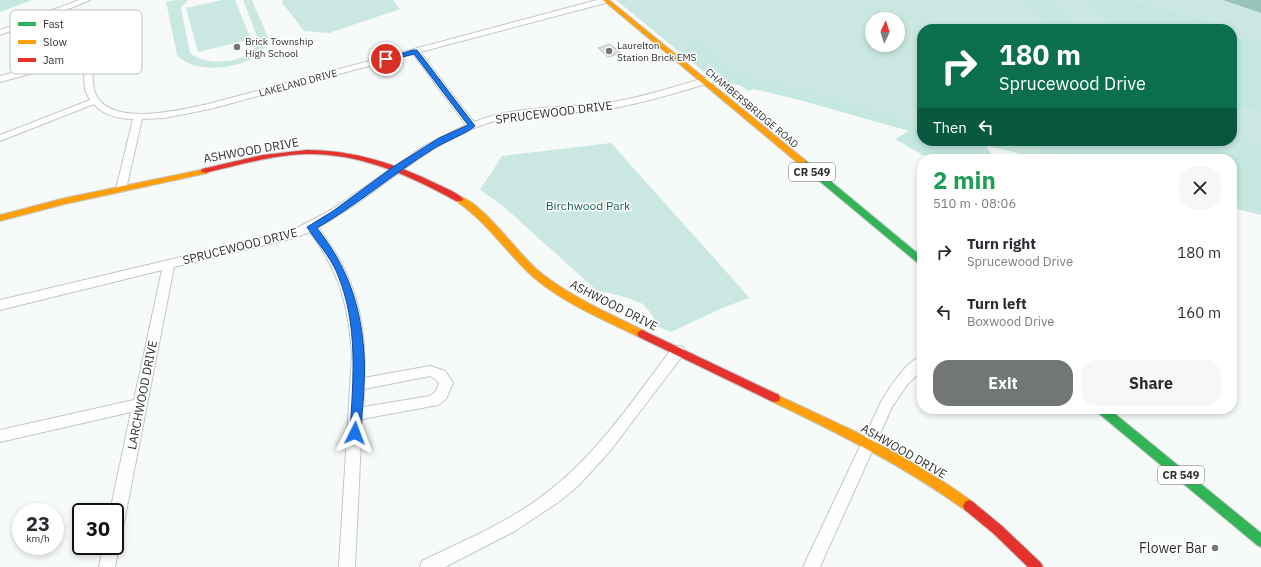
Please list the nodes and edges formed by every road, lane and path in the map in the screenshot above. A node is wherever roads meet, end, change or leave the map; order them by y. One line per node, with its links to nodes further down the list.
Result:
1 (86, 0): 4 (street)
2 (606, 0): 7 (street, LAKELAND DRIVE); 12 (main road, CHAMBERSBRIDGE ROAD / CR 549)
3 (616, 0): 11 (main road, CHAMBERSBRIDGE ROAD / CR 549)
4 (58, 10)
5 (10, 29): 6 (street)
6 (0, 33)
7 (415, 52): 14 (street, LAKELAND DRIVE); 15 (street)
8 (19, 74): 10 (street)
9 (88, 74): 13 (street)
10 (0, 79)
11 (713, 79): 12 (street, SPRUCEWOOD DRIVE); 20 (main road, CHAMBERSBRIDGE ROAD / CR 549)
12 (704, 82): 15 (street, SPRUCEWOOD DRIVE); 22 (main road, CHAMBERSBRIDGE ROAD / CR 549)
13 (95, 102): 14 (street, LAKELAND DRIVE); 16 (street)
14 (138, 116): 18 (street)
15 (472, 126): 17 (street, SPRUCEWOOD DRIVE)
16 (0, 138)
17 (396, 169): 18 (main road, ASHWOOD DRIVE); 21 (street, SPRUCEWOOD DRIVE); 25 (main road, ASHWOOD DRIVE)
18 (121, 189): 19 (main road, ASHWOOD DRIVE)
19 (0, 218)
20 (883, 218)
21 (312, 227): 23 (street, SPRUCEWOOD DRIVE); 27 (street)
22 (917, 258)
23 (169, 263): 24 (street, SPRUCEWOOD DRIVE); 28 (street, LARCHWOOD DRIVE)
24 (0, 305)
25 (678, 351): 32 (main road, ASHWOOD DRIVE); 38 (street)
26 (917, 367): 32 (street)
27 (357, 385): 29 (street); 29 (street)
28 (141, 404): 31 (street); 33 (street, LARCHWOOD DRIVE)
29 (356, 414): 37 (street)
30 (1107, 414): 34 (main road, CR 549)
31 (0, 436)
32 (868, 443): 39 (street); 40 (main road, ASHWOOD DRIVE)
33 (120, 503)
34 (1261, 541)
35 (109, 555): 36 (street)
36 (107, 567)
37 (346, 567)
38 (428, 567)
39 (812, 567)
40 (1037, 567)

